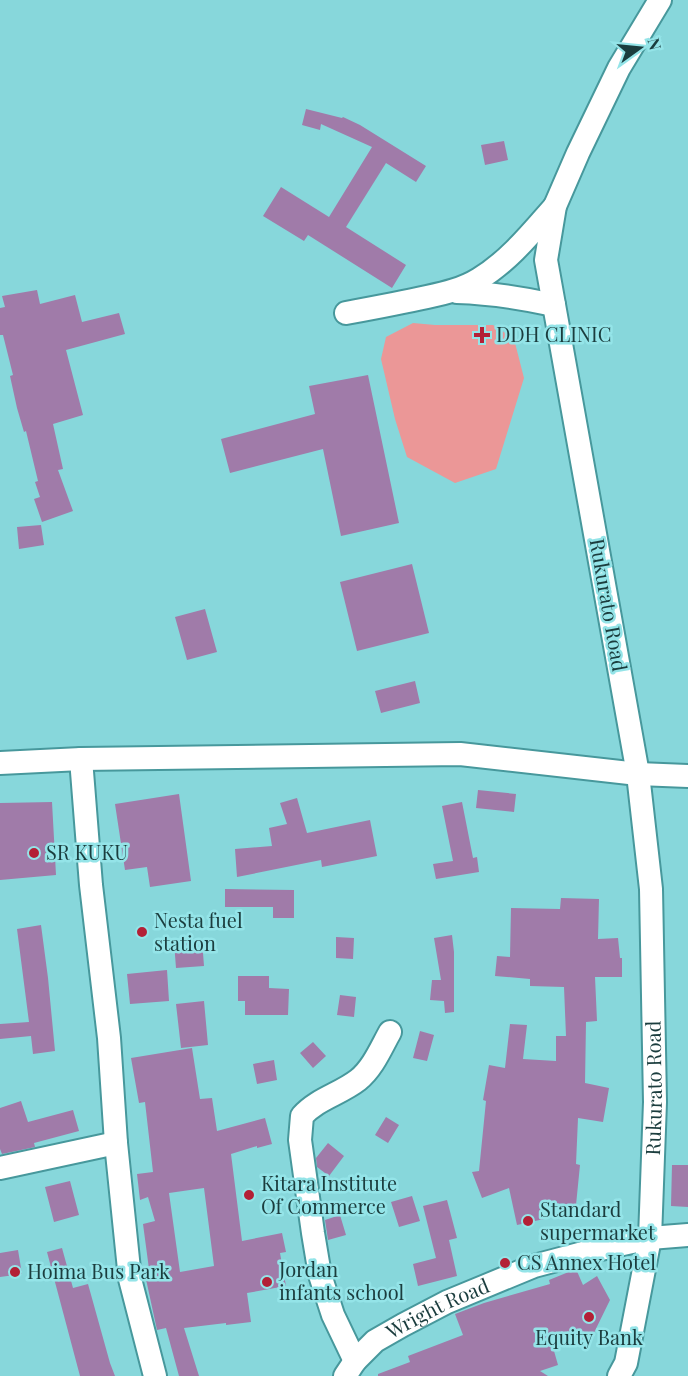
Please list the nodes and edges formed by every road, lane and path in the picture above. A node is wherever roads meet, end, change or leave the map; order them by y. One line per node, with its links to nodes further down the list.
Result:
1 (660, 0): 2 (street, Rukurato Road)
2 (555, 206): 3 (street); 4 (street, Rukurato Road)
3 (453, 291): 4 (street); 5 (street)
4 (554, 304): 8 (street, Rukurato Road)
5 (346, 313)
6 (81, 759): 7 (street); 8 (street); 11 (street)
7 (0, 763)
8 (638, 774): 9 (street); 14 (street, Rukurato Road)
9 (688, 776)
10 (390, 1032): 15 (street)
11 (116, 1143): 12 (street); 17 (street)
12 (0, 1168)
13 (688, 1235): 14 (street, Wright Road)
14 (650, 1238): 15 (street, Wright Road); 16 (street, Rukurato Road)
15 (350, 1369)
16 (625, 1372)
17 (155, 1376)

